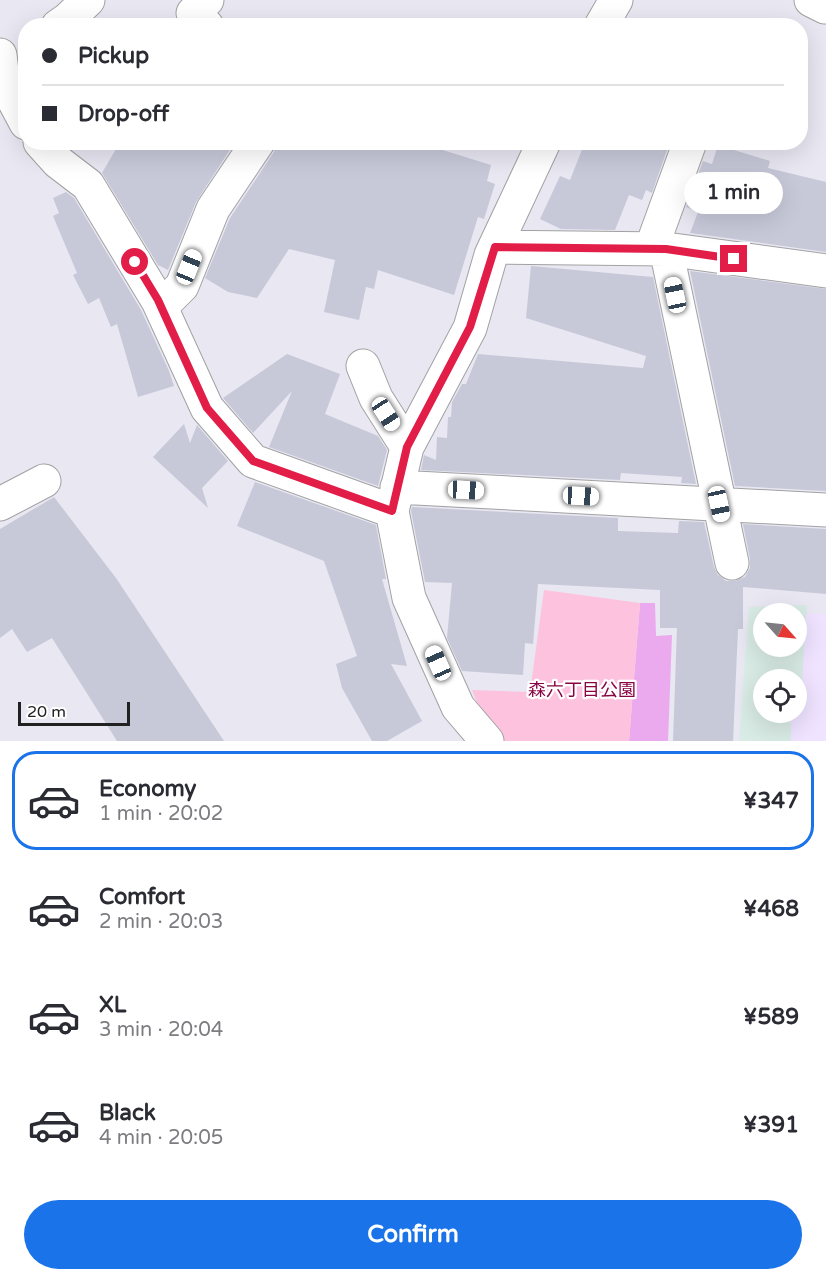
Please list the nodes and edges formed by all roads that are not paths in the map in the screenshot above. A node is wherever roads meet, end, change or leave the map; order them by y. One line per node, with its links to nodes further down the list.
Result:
1 (88, 0): 4 (street)
2 (207, 0): 5 (street)
3 (616, 0): 6 (street)
4 (69, 18)
5 (199, 18)
6 (606, 18)
7 (6, 67): 8 (street)
8 (18, 101)
9 (47, 150): 16 (street)
10 (253, 150): 16 (street)
11 (540, 150): 13 (street)
12 (688, 150): 14 (street)
13 (495, 247): 14 (street); 18 (street)
14 (658, 249): 15 (street); 22 (street)
15 (826, 272)
16 (161, 307): 20 (street)
17 (363, 366): 18 (street)
18 (407, 447): 20 (street)
19 (45, 481): 21 (street)
20 (395, 499): 22 (street); 25 (street)
21 (0, 504)
22 (719, 504): 23 (street); 24 (street)
23 (812, 509)
24 (732, 563)
25 (487, 741)

